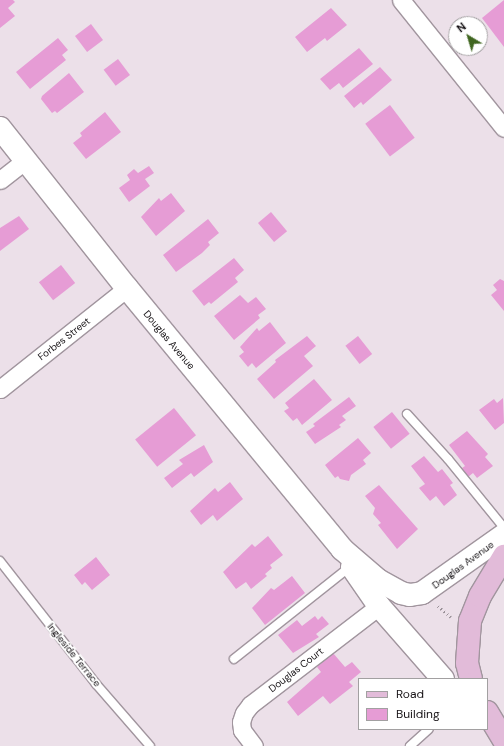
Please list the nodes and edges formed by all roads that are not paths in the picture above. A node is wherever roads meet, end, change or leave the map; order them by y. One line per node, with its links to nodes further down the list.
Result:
1 (401, 0): 3 (street)
2 (0, 128): 4 (main road, Douglas Avenue)
3 (504, 128)
4 (26, 160): 5 (street); 6 (main road, Douglas Avenue)
5 (0, 180)
6 (127, 288): 7 (street, Forbes Street); 12 (main road, Douglas Avenue)
7 (0, 390)
8 (406, 414): 9 (lane)
9 (504, 528)
10 (504, 536): 12 (main road, Douglas Avenue)
11 (504, 556): 17 (main road)
12 (347, 557): 14 (main road, Douglas Avenue); 15 (lane)
13 (0, 561): 21 (lane, Ingleside Terrace)
14 (379, 606): 16 (main road, Douglas Avenue); 22 (street, Douglas Court)
15 (234, 660)
16 (442, 678)
17 (471, 678)
18 (488, 714): 20 (main road)
19 (428, 730): 23 (lane)
20 (498, 734)
21 (150, 746)
22 (254, 746)
23 (410, 746)

